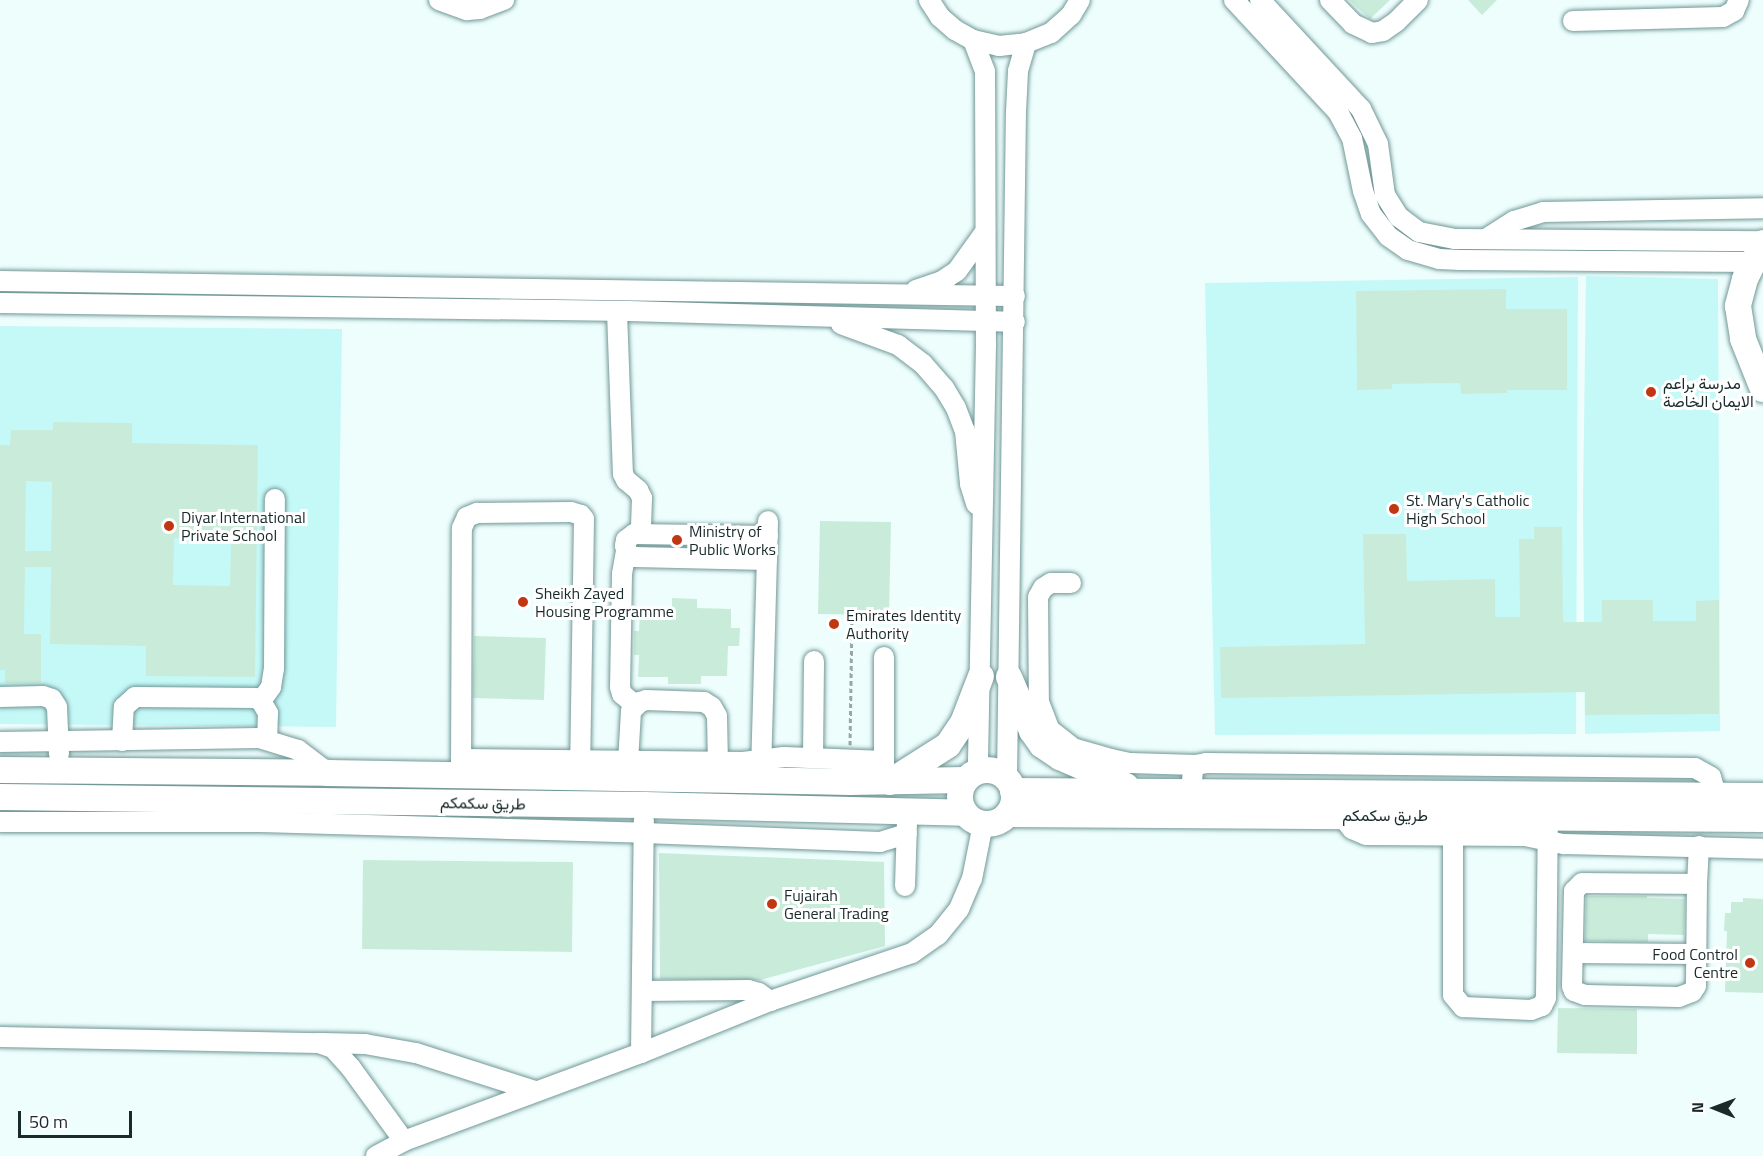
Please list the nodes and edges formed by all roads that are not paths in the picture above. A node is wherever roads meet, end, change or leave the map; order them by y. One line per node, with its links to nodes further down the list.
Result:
1 (439, 0): 2 (street)
2 (504, 0)
3 (929, 0): 11 (street)
4 (1080, 0): 12 (street)
5 (1234, 0): 16 (street)
6 (1260, 0): 15 (street)
7 (1330, 0): 8 (street)
8 (1418, 0)
9 (1738, 0): 10 (street)
10 (1573, 21)
11 (973, 40): 12 (street); 14 (street)
12 (1026, 43): 20 (street)
13 (1763, 208): 15 (street)
14 (985, 232): 18 (street); 19 (street)
15 (1486, 239): 16 (street)
16 (1760, 249): 26 (main road)
17 (0, 281): 18 (street)
18 (902, 294): 19 (street)
19 (985, 295): 20 (street); 24 (street)
20 (1015, 296): 25 (street)
21 (0, 303): 22 (street)
22 (623, 311): 23 (street); 29 (street)
23 (819, 317): 24 (street); 28 (street)
24 (986, 321): 25 (street); 28 (street)
25 (1015, 322): 36 (street)
26 (1763, 389)
27 (275, 499): 38 (street)
28 (983, 516): 35 (street)
29 (641, 534): 30 (street); 31 (street)
30 (626, 551): 31 (street); 39 (street)
31 (767, 560): 51 (street)
32 (1071, 583): 48 (street)
33 (884, 657): 54 (street)
34 (814, 661): 44 (street)
35 (981, 676): 54 (main road); 55 (street)
36 (1009, 676): 57 (main road); 58 (street)
37 (0, 697): 43 (street)
38 (261, 701): 40 (street); 41 (street)
39 (635, 705): 46 (street); 47 (street)
40 (267, 739): 41 (street); 53 (street)
41 (122, 741): 43 (street)
42 (0, 742): 43 (street)
43 (59, 743): 52 (street)
44 (813, 758): 51 (street); 54 (street)
45 (580, 762): 46 (street); 49 (street); 49 (street)
46 (628, 762): 47 (street)
47 (718, 762): 51 (street)
48 (1196, 765): 56 (street); 59 (street)
49 (461, 768): 51 (main road, طريق سكمكم); 53 (main road, طريق سكمكم)
50 (0, 770): 52 (main road, طريق سكمكم)
51 (761, 770): 54 (main road, طريق سكمكم)
52 (59, 772): 53 (main road, طريق سكمكم)
53 (328, 773)
54 (886, 775): 55 (main road, طريق سكمكم)
55 (971, 776): 58 (main road); 63 (main road)
56 (1191, 790): 57 (main road, طريق سكمكم); 59 (main road, طريق سكمكم)
57 (1138, 791): 58 (main road, طريق سكمكم)
58 (1010, 794): 63 (main road); 67 (main road, طريق سكمكم)
59 (1716, 795): 60 (main road, طريق سكمكم)
60 (1763, 796)
61 (0, 797): 62 (main road, طريق سكمكم)
62 (644, 805): 66 (main road, طريق سكمكم); 69 (street)
63 (974, 818): 66 (main road, طريق سكمكم); 77 (street)
64 (1763, 819): 68 (main road, طريق سكمكم)
65 (0, 822): 69 (street)
66 (907, 823): 69 (street); 73 (street)
67 (1453, 825): 68 (main road, طريق سكمكم); 68 (street)
68 (1547, 828): 70 (street)
69 (644, 832): 76 (street)
70 (1698, 846): 71 (street); 72 (street)
71 (1763, 849)
72 (1697, 884): 74 (street); 75 (street)
73 (905, 886)
74 (1573, 952): 75 (street); 75 (street)
75 (1696, 954)
76 (642, 991): 77 (street); 80 (street)
77 (770, 1001): 80 (street)
78 (0, 1037): 79 (street)
79 (319, 1043): 81 (street); 82 (street)
80 (641, 1053): 81 (street)
81 (535, 1091): 82 (street)
82 (404, 1141): 83 (street)
83 (376, 1156)

